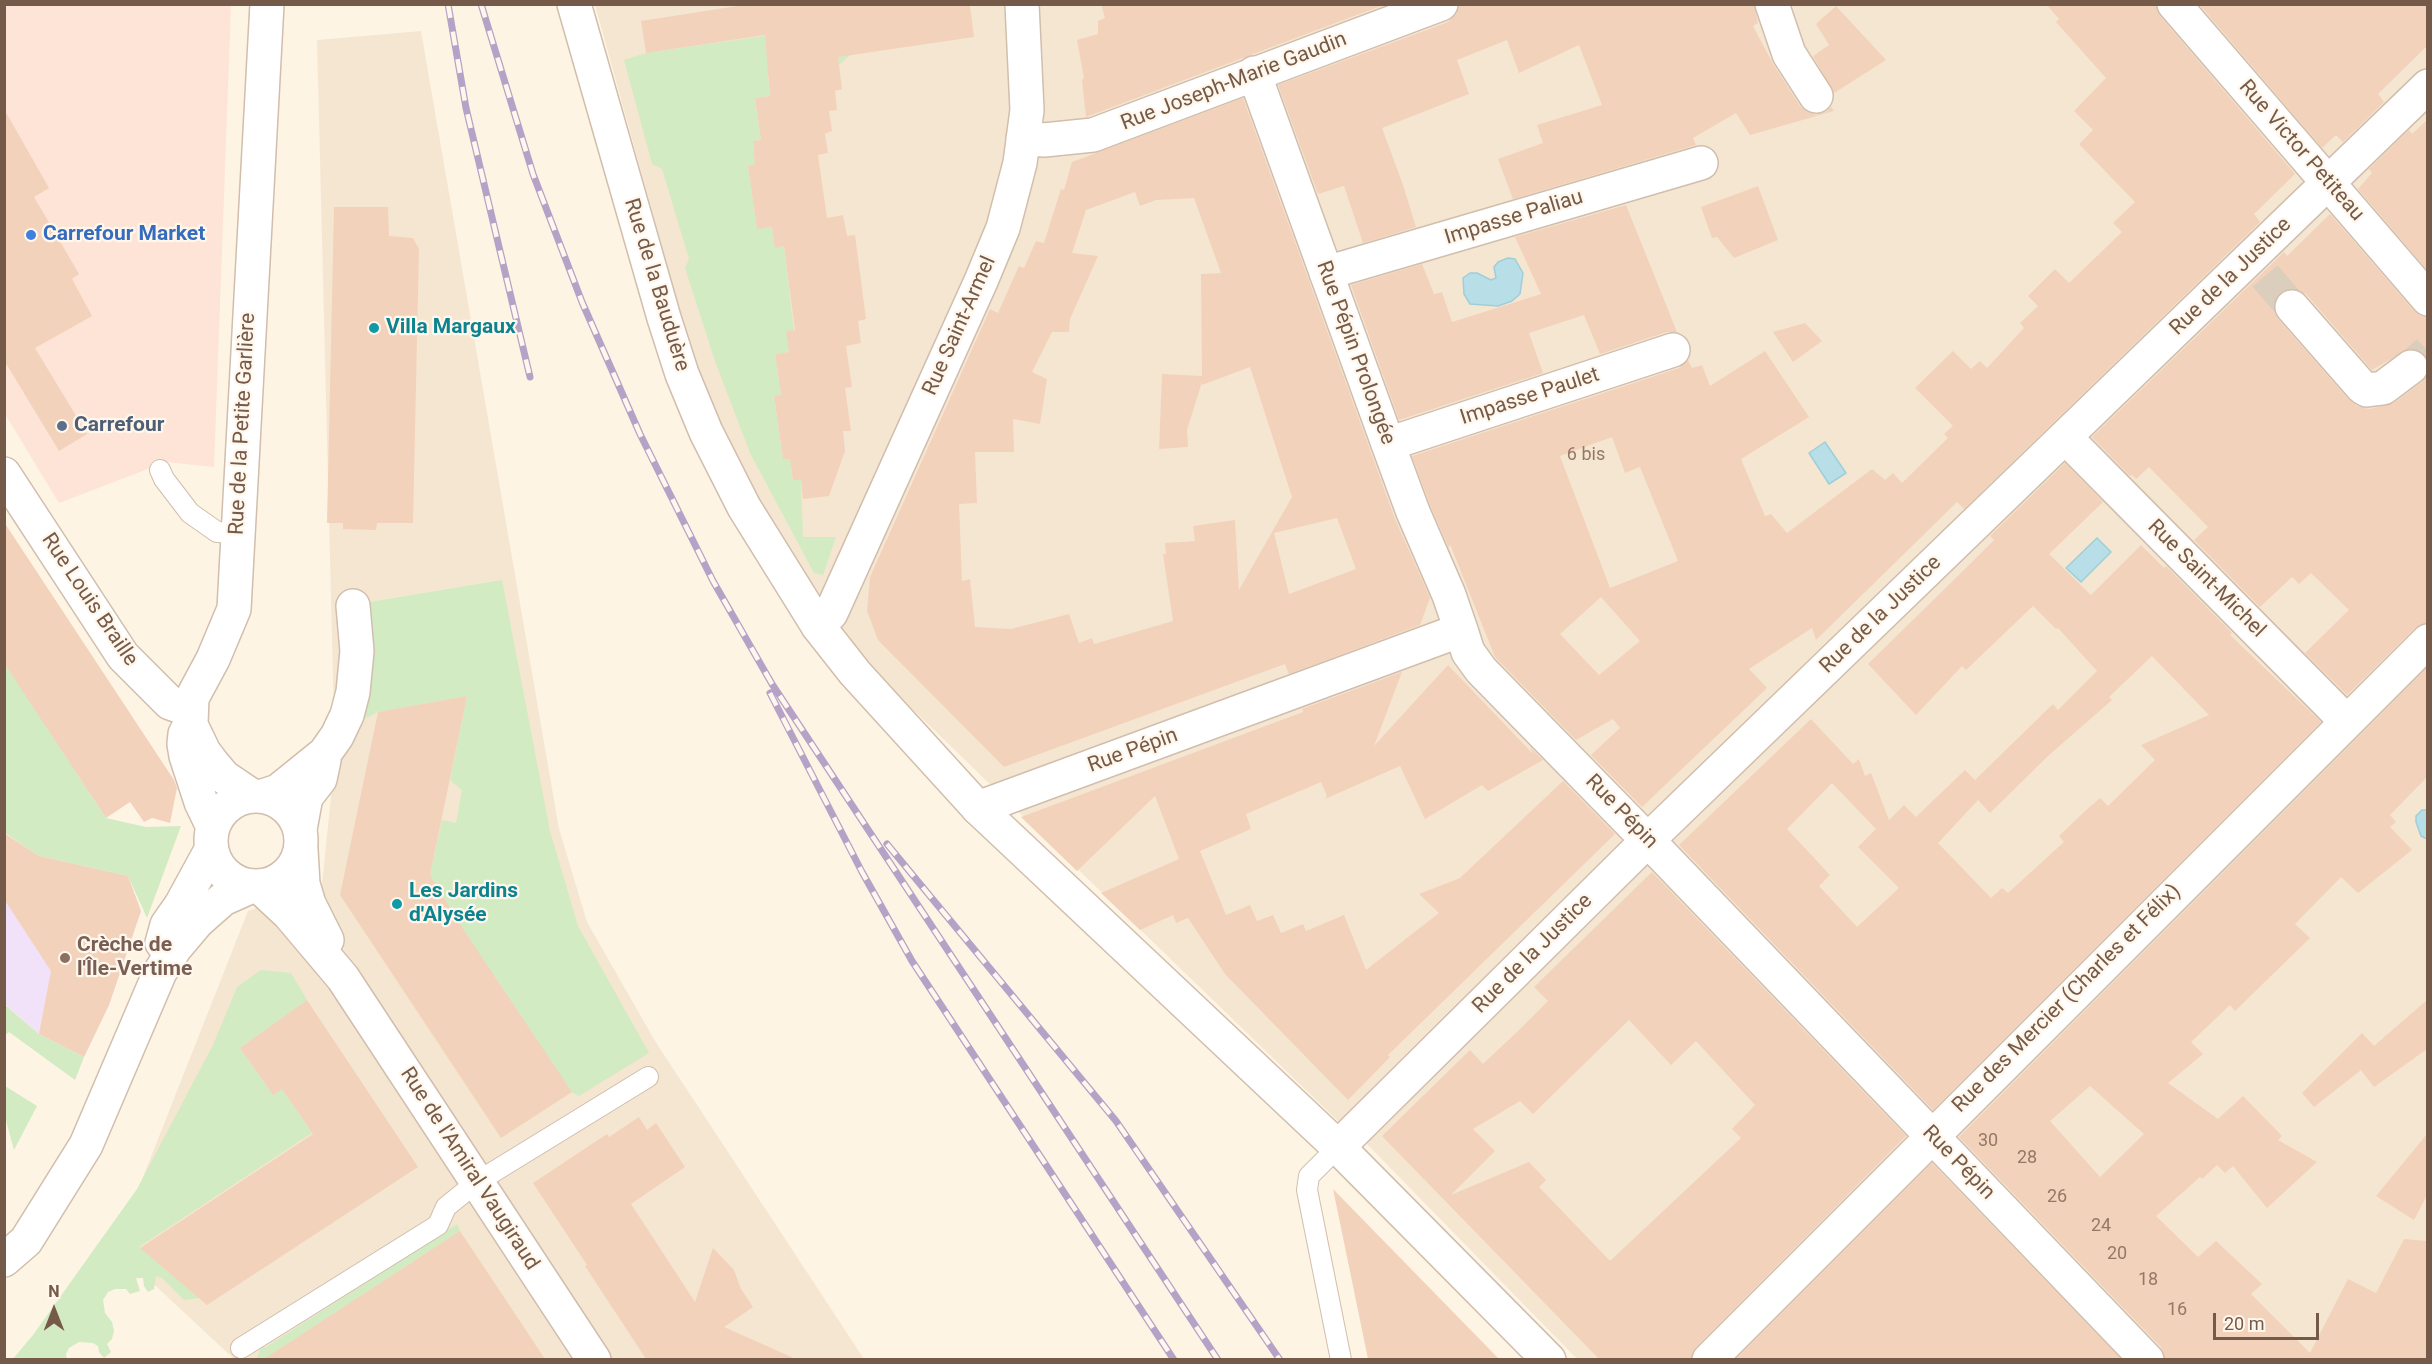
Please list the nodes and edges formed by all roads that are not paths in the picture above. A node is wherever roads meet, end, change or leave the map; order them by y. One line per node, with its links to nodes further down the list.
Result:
1 (267, 4): 22 (street, Rue de la Petite Garlière)
2 (574, 4): 24 (street, Rue de la Bauduère)
3 (1022, 4): 10 (street, Rue Saint-Armel)
4 (1441, 4): 7 (street, Rue Joseph-Marie Gaudin)
5 (1772, 4): 9 (street)
6 (2174, 4): 12 (street, Rue Victor Petiteau)
7 (1254, 73): 10 (street, Rue Joseph-Marie Gaudin); 13 (street, Rue Pépin Prolongée)
8 (2427, 86): 12 (street, Rue de la Justice)
9 (1816, 96)
10 (1023, 138): 24 (street, Rue Saint-Armel)
11 (1701, 163): 13 (street, Impasse Paliau)
12 (2328, 183): 14 (street, Rue Victor Petiteau); 18 (street, Rue de la Justice)
13 (1326, 273): 19 (street, Rue Pépin Prolongée)
14 (2427, 299)
15 (2292, 307): 17 (street)
16 (1673, 350): 19 (street, Impasse Paulet)
17 (2411, 367)
18 (2065, 437): 28 (street, Rue Saint-Michel); 34 (street, Rue de la Justice)
19 (1388, 444): 25 (street, Rue Pépin Prolongée)
20 (160, 470): 22 (lane)
21 (4, 474): 27 (street, Rue Louis Braille)
22 (237, 533): 27 (street, Rue de la Petite Garlière)
23 (352, 606): 29 (street)
24 (818, 626): 31 (street, Rue de la Bauduère)
25 (1461, 630): 31 (street, Rue Pépin); 34 (street, Rue Pépin)
26 (2427, 641): 28 (street, Rue des Mercier (Charles et Félix))
27 (190, 716): 30 (street); 32 (street, Rue de la Petite Garlière)
28 (2346, 721): 39 (street, Rue des Mercier (Charles et Félix))
29 (325, 753): 30 (street); 33 (street)
30 (257, 796): 32 (street); 33 (street)
31 (978, 808): 40 (street, Rue de la Bauduère)
32 (212, 839): 35 (street); 36 (street)
33 (301, 840): 35 (street); 37 (street, Rue de l'Amiral Vaugiraud)
34 (1648, 840): 39 (street, Rue Pépin); 40 (street, Rue de la Justice)
35 (255, 887): 36 (street); 37 (street, Rue de l'Amiral Vaugiraud)
36 (160, 972): 42 (street)
37 (343, 978): 41 (street, Rue de l'Amiral Vaugiraud)
38 (648, 1077): 41 (lane)
39 (1931, 1135): 47 (street, Rue des Mercier (Charles et Félix)); 48 (street, Rue Pépin)
40 (1338, 1147): 45 (lane); 46 (street, Rue de la Bauduère)
41 (477, 1182): 43 (lane); 44 (street, Rue de l'Amiral Vaugiraud)
42 (4, 1260)
43 (241, 1348)
44 (594, 1359)
45 (1341, 1359)
46 (1549, 1359)
47 (1709, 1359)
48 (2147, 1359)

